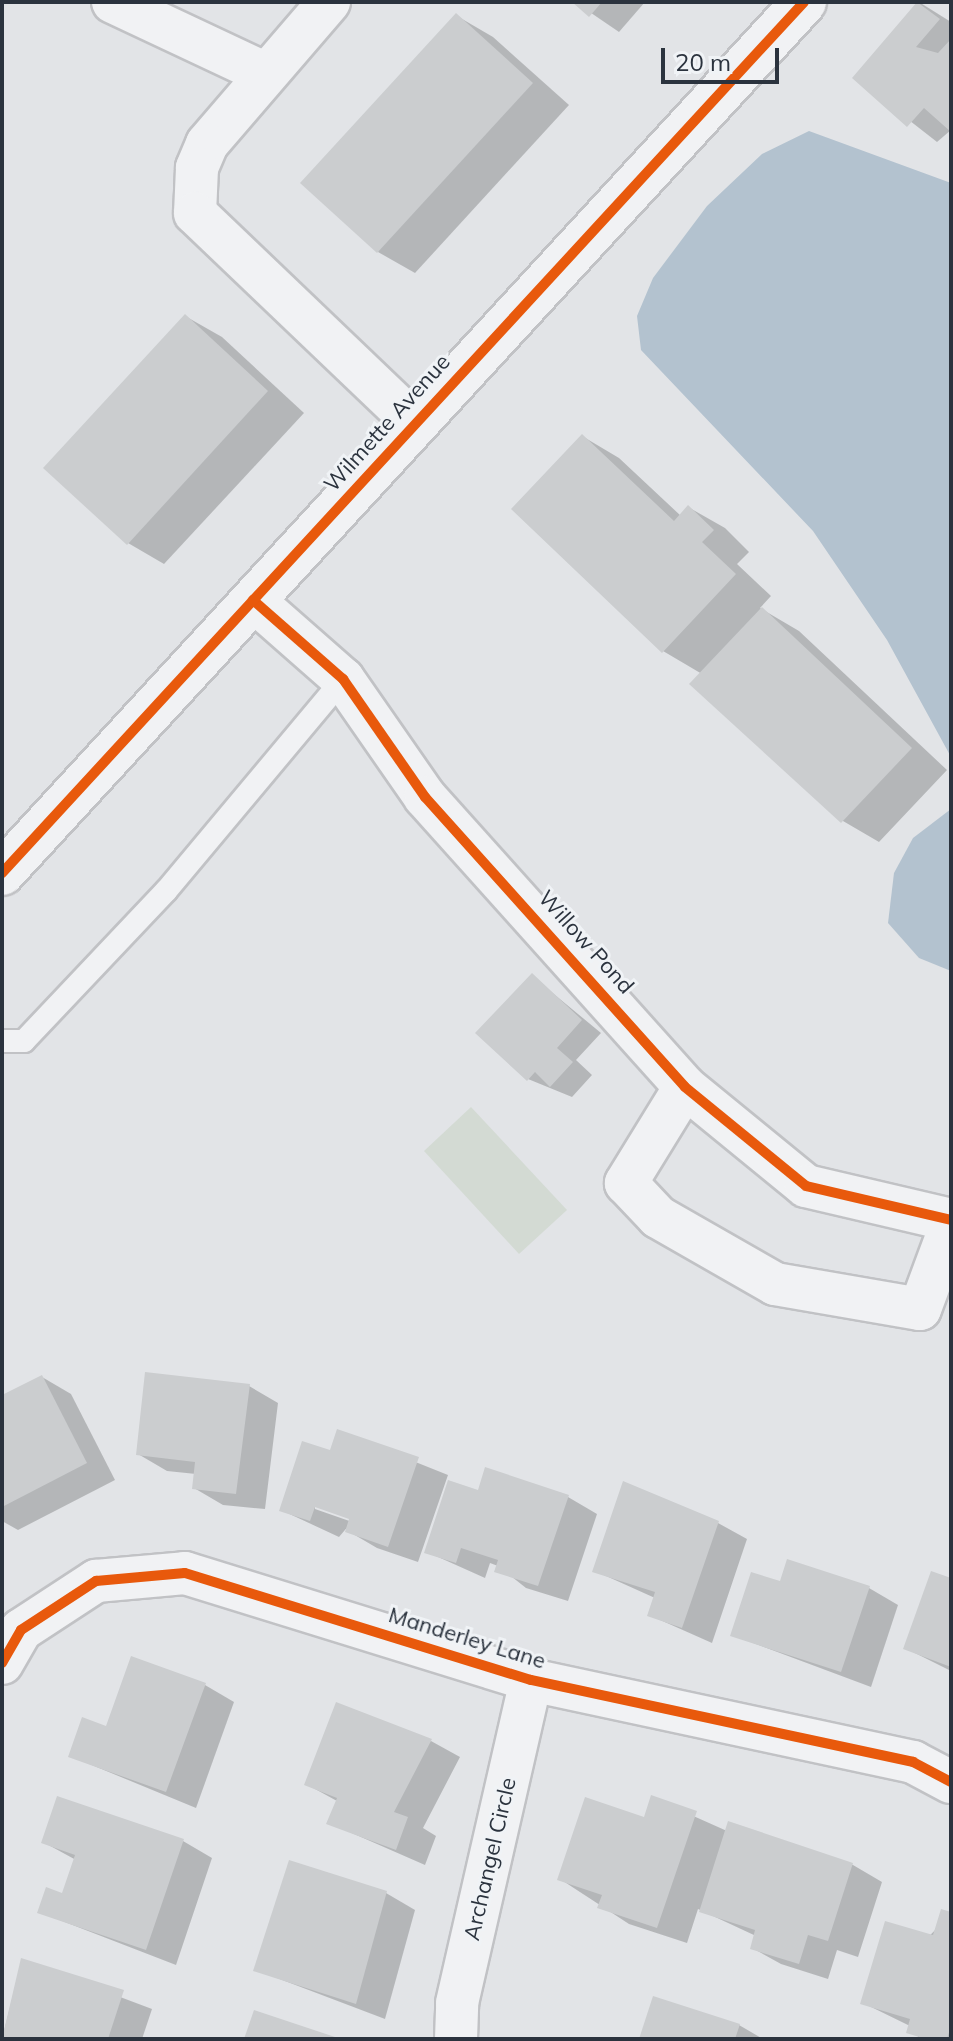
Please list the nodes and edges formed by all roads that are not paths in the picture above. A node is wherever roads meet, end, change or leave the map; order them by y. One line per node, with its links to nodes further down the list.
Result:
1 (113, 2): 4 (street)
2 (329, 2): 4 (street)
3 (804, 2): 5 (street, Wilmette Avenue)
4 (264, 73): 5 (street)
5 (414, 422): 6 (street, Wilmette Avenue)
6 (253, 600): 7 (street, Willow Pond); 8 (street, Wilmette Avenue)
7 (343, 679): 9 (lane); 10 (street, Willow Pond)
8 (2, 873)
9 (2, 1041)
10 (685, 1087): 11 (street, Willow Pond); 11 (street)
11 (951, 1222)
12 (2, 1663): 13 (street, Manderley Lane)
13 (531, 1680): 14 (street, Manderley Lane); 15 (street, Archangel Circle)
14 (951, 1782)
15 (456, 2039)

